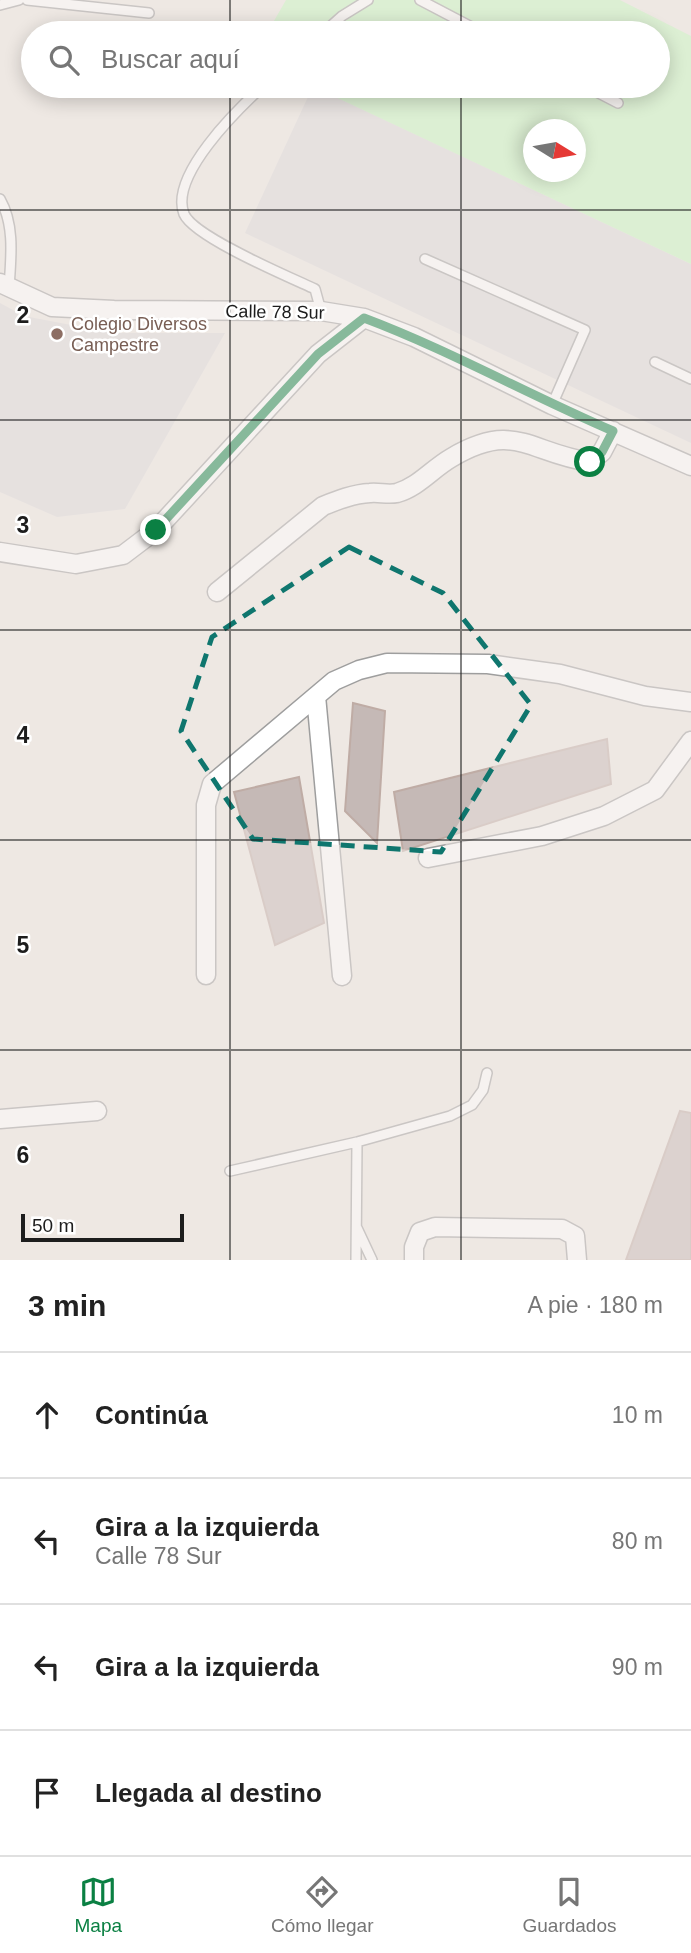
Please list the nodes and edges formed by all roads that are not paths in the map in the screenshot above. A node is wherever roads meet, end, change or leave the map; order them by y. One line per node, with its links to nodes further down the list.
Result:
1 (19, 0): 5 (lane)
2 (27, 0): 6 (lane)
3 (368, 0): 7 (lane)
4 (420, 0): 8 (lane)
5 (0, 5)
6 (149, 13)
7 (336, 21)
8 (460, 21)
9 (250, 98): 15 (lane)
10 (608, 98): 11 (lane)
11 (618, 103)
12 (0, 199): 14 (lane)
13 (425, 259): 19 (lane)
14 (4, 286): 15 (street, Calle 78 Sur)
15 (321, 311): 16 (street, Calle 78 Sur)
16 (364, 318): 19 (street, Calle 78 Sur); 22 (street)
17 (655, 362): 18 (lane)
18 (691, 379)
19 (552, 405): 20 (street, Calle 78 Sur)
20 (613, 431): 21 (street, Calle 78 Sur); 23 (street)
21 (691, 466)
22 (0, 552)
23 (217, 592)
24 (316, 696): 25 (street); 28 (street); 29 (street)
25 (691, 702)
26 (691, 741): 27 (street)
27 (428, 858)
28 (206, 975)
29 (342, 976)
30 (487, 1073): 33 (lane)
31 (97, 1111): 32 (street)
32 (0, 1119)
33 (356, 1142): 34 (lane); 35 (lane)
34 (230, 1171)
35 (356, 1226): 36 (lane); 37 (lane)
36 (356, 1260)
37 (372, 1260)
38 (414, 1260): 39 (street)
39 (577, 1260)

